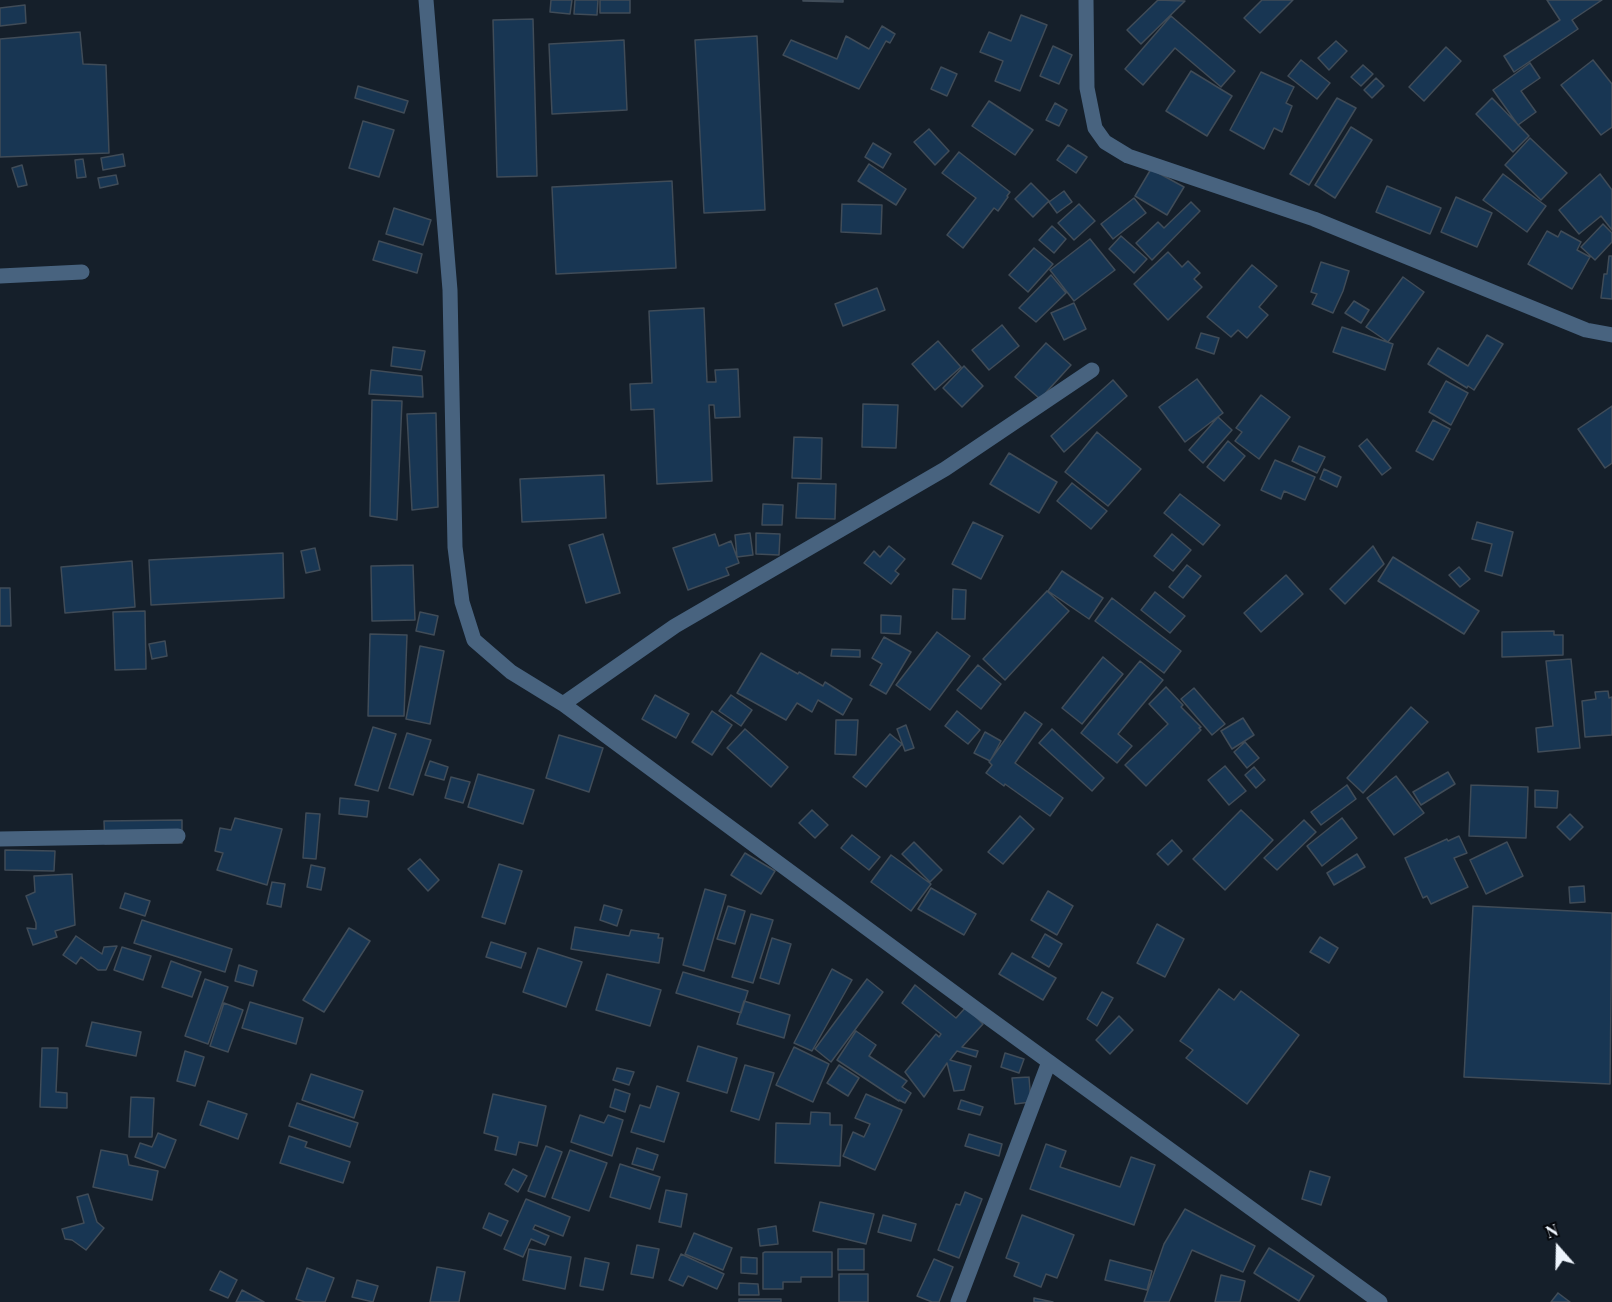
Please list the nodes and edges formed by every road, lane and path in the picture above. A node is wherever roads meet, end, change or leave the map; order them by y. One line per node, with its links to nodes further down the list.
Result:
1 (426, 0): 7 (street)
2 (1086, 0): 5 (street)
3 (82, 272): 4 (street)
4 (0, 276)
5 (1612, 335)
6 (1092, 370): 7 (street)
7 (563, 704): 10 (street)
8 (178, 836): 9 (street)
9 (0, 839)
10 (1049, 1062): 11 (street); 12 (street)
11 (958, 1302)
12 (1380, 1302)

